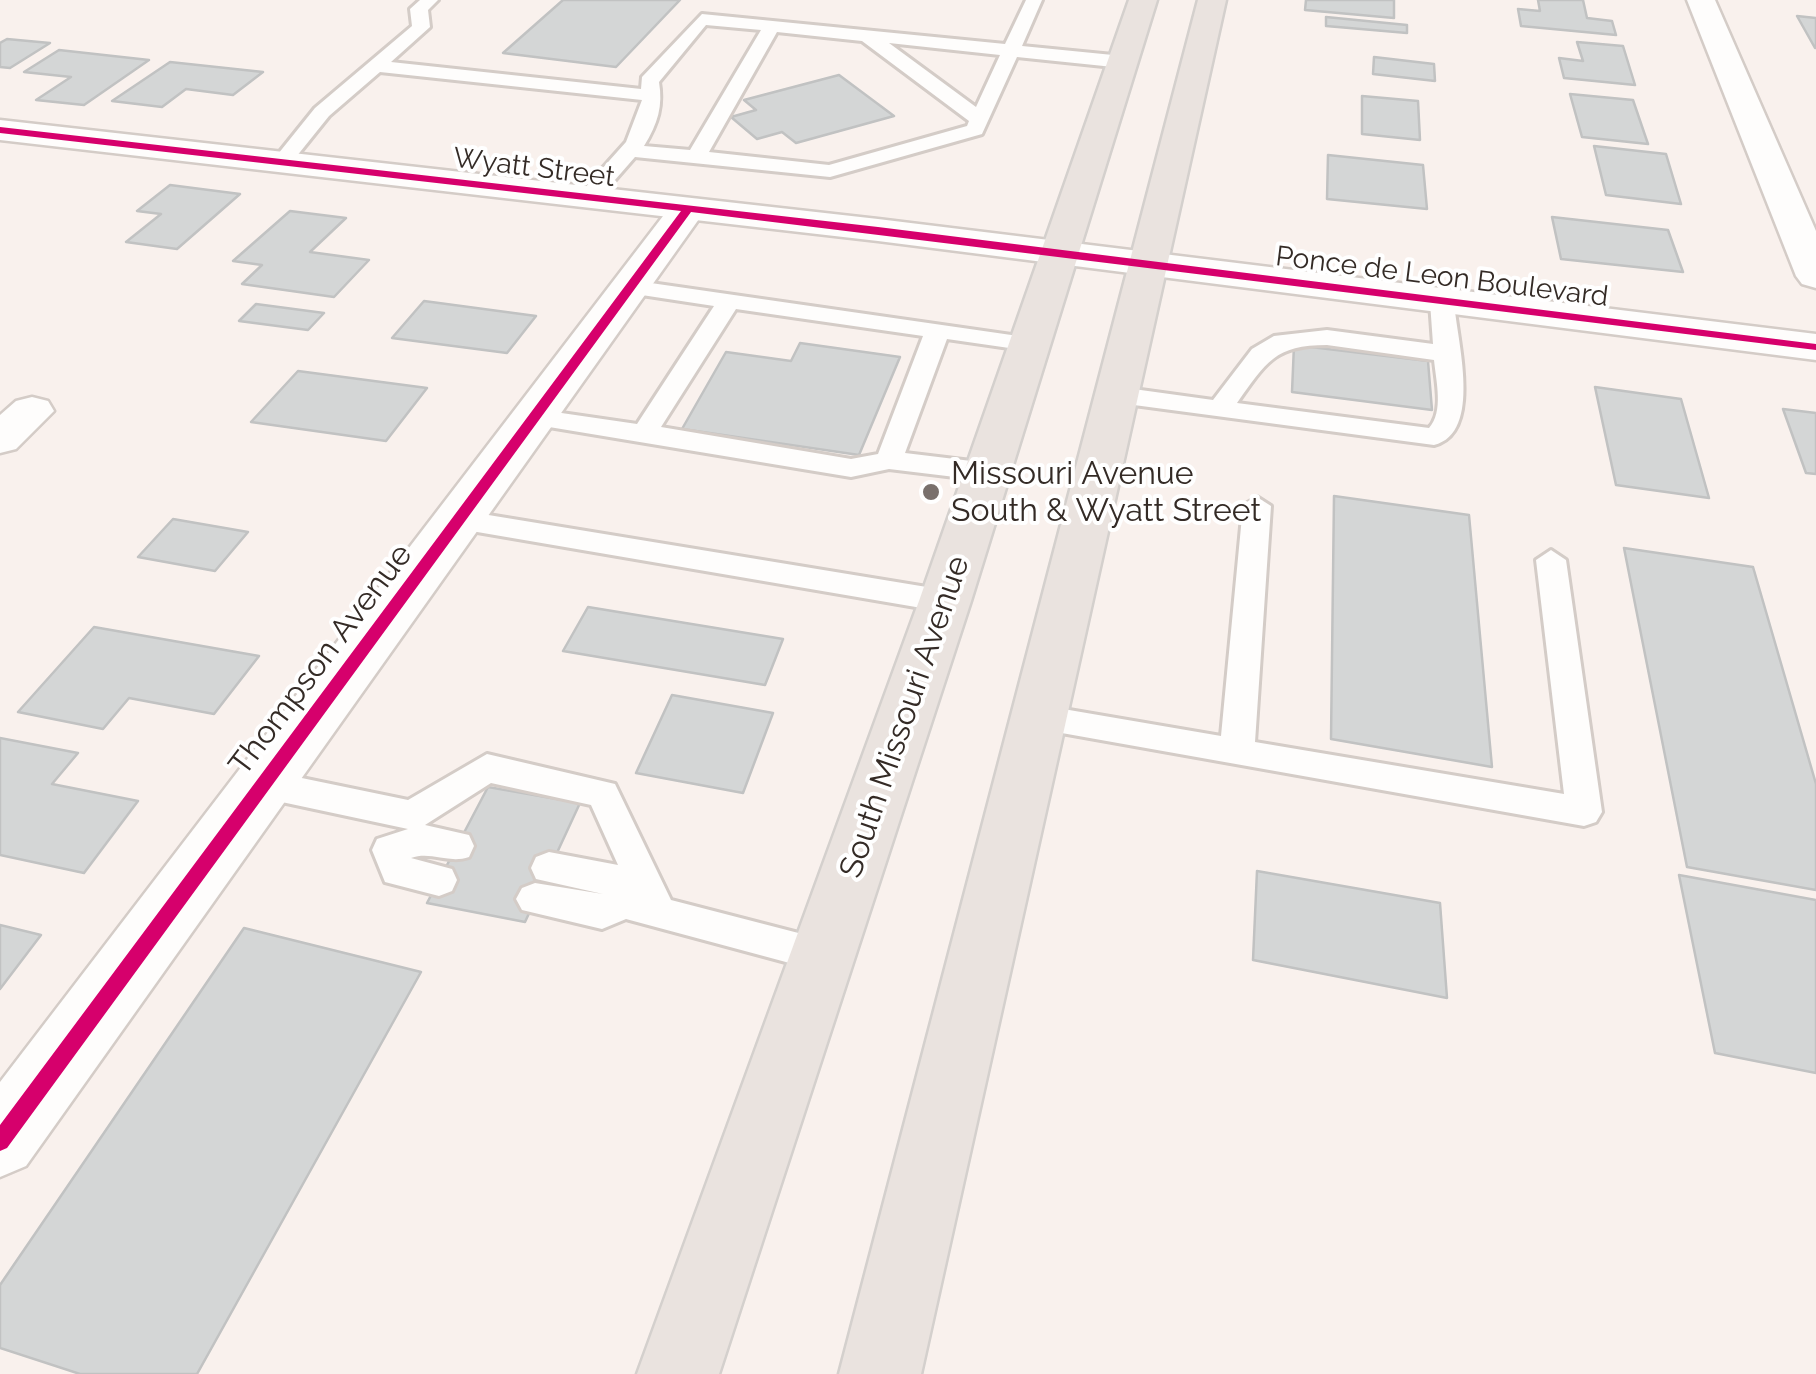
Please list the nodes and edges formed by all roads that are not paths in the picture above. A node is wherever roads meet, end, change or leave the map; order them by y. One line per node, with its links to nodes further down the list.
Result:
1 (430, 0): 12 (lane)
2 (720, 0): 7 (lane)
3 (1034, 0): 10 (lane)
4 (1144, 0): 11 (main road, South Missouri Avenue)
5 (1212, 0): 24 (main road)
6 (1701, 0): 25 (street)
7 (702, 18): 8 (lane); 13 (lane)
8 (772, 26): 9 (lane); 18 (lane)
9 (866, 36): 10 (lane); 14 (lane)
10 (1011, 50): 11 (lane); 14 (lane)
11 (1123, 62): 23 (main road, South Missouri Avenue)
12 (374, 66): 13 (lane); 19 (lane)
13 (654, 96): 17 (lane)
14 (981, 120): 20 (lane)
15 (0, 130): 19 (street, Wyatt Street)
16 (768, 136): 20 (lane)
17 (628, 150): 18 (lane); 21 (lane)
18 (696, 158): 20 (lane)
19 (282, 164): 21 (street, Wyatt Street)
20 (772, 167)
21 (586, 199): 22 (street, Wyatt Street)
22 (686, 211): 23 (street, Wyatt Street); 26 (street, Thompson Avenue)
23 (1062, 253): 24 (street, Ponce de Leon Boulevard); 30 (main road, South Missouri Avenue)
24 (1150, 267): 28 (street, Ponce de Leon Boulevard); 33 (main road)
25 (1816, 276)
26 (630, 287): 27 (lane); 35 (street, Thompson Avenue)
27 (729, 301): 29 (lane); 36 (lane)
28 (1442, 302): 31 (street, Ponce de Leon Boulevard); 32 (lane)
29 (938, 330): 30 (lane); 37 (lane)
30 (1030, 344): 38 (main road, South Missouri Avenue)
31 (1816, 347)
32 (1446, 354): 34 (lane); 34 (lane)
33 (1119, 395): 34 (lane); 43 (main road)
34 (1219, 410)
35 (534, 417): 36 (lane); 40 (street, Thompson Avenue)
36 (644, 434): 37 (lane)
37 (889, 460): 38 (lane)
38 (988, 472): 42 (main road, South Missouri Avenue)
39 (1257, 506): 44 (lane)
40 (458, 520): 42 (lane); 45 (street, Thompson Avenue)
41 (1552, 560): 44 (lane)
42 (945, 601): 52 (main road, South Missouri Avenue)
43 (1040, 718): 44 (lane); 55 (main road)
44 (1237, 752)
45 (263, 784): 46 (lane); 53 (street, Thompson Avenue)
46 (412, 815): 48 (lane); 51 (lane)
47 (456, 846): 48 (lane)
48 (390, 850): 49 (lane)
49 (438, 880)
50 (542, 883): 51 (lane)
51 (642, 908): 52 (lane)
52 (823, 954): 54 (main road, South Missouri Avenue)
53 (0, 1141)
54 (678, 1374)
55 (880, 1374)

